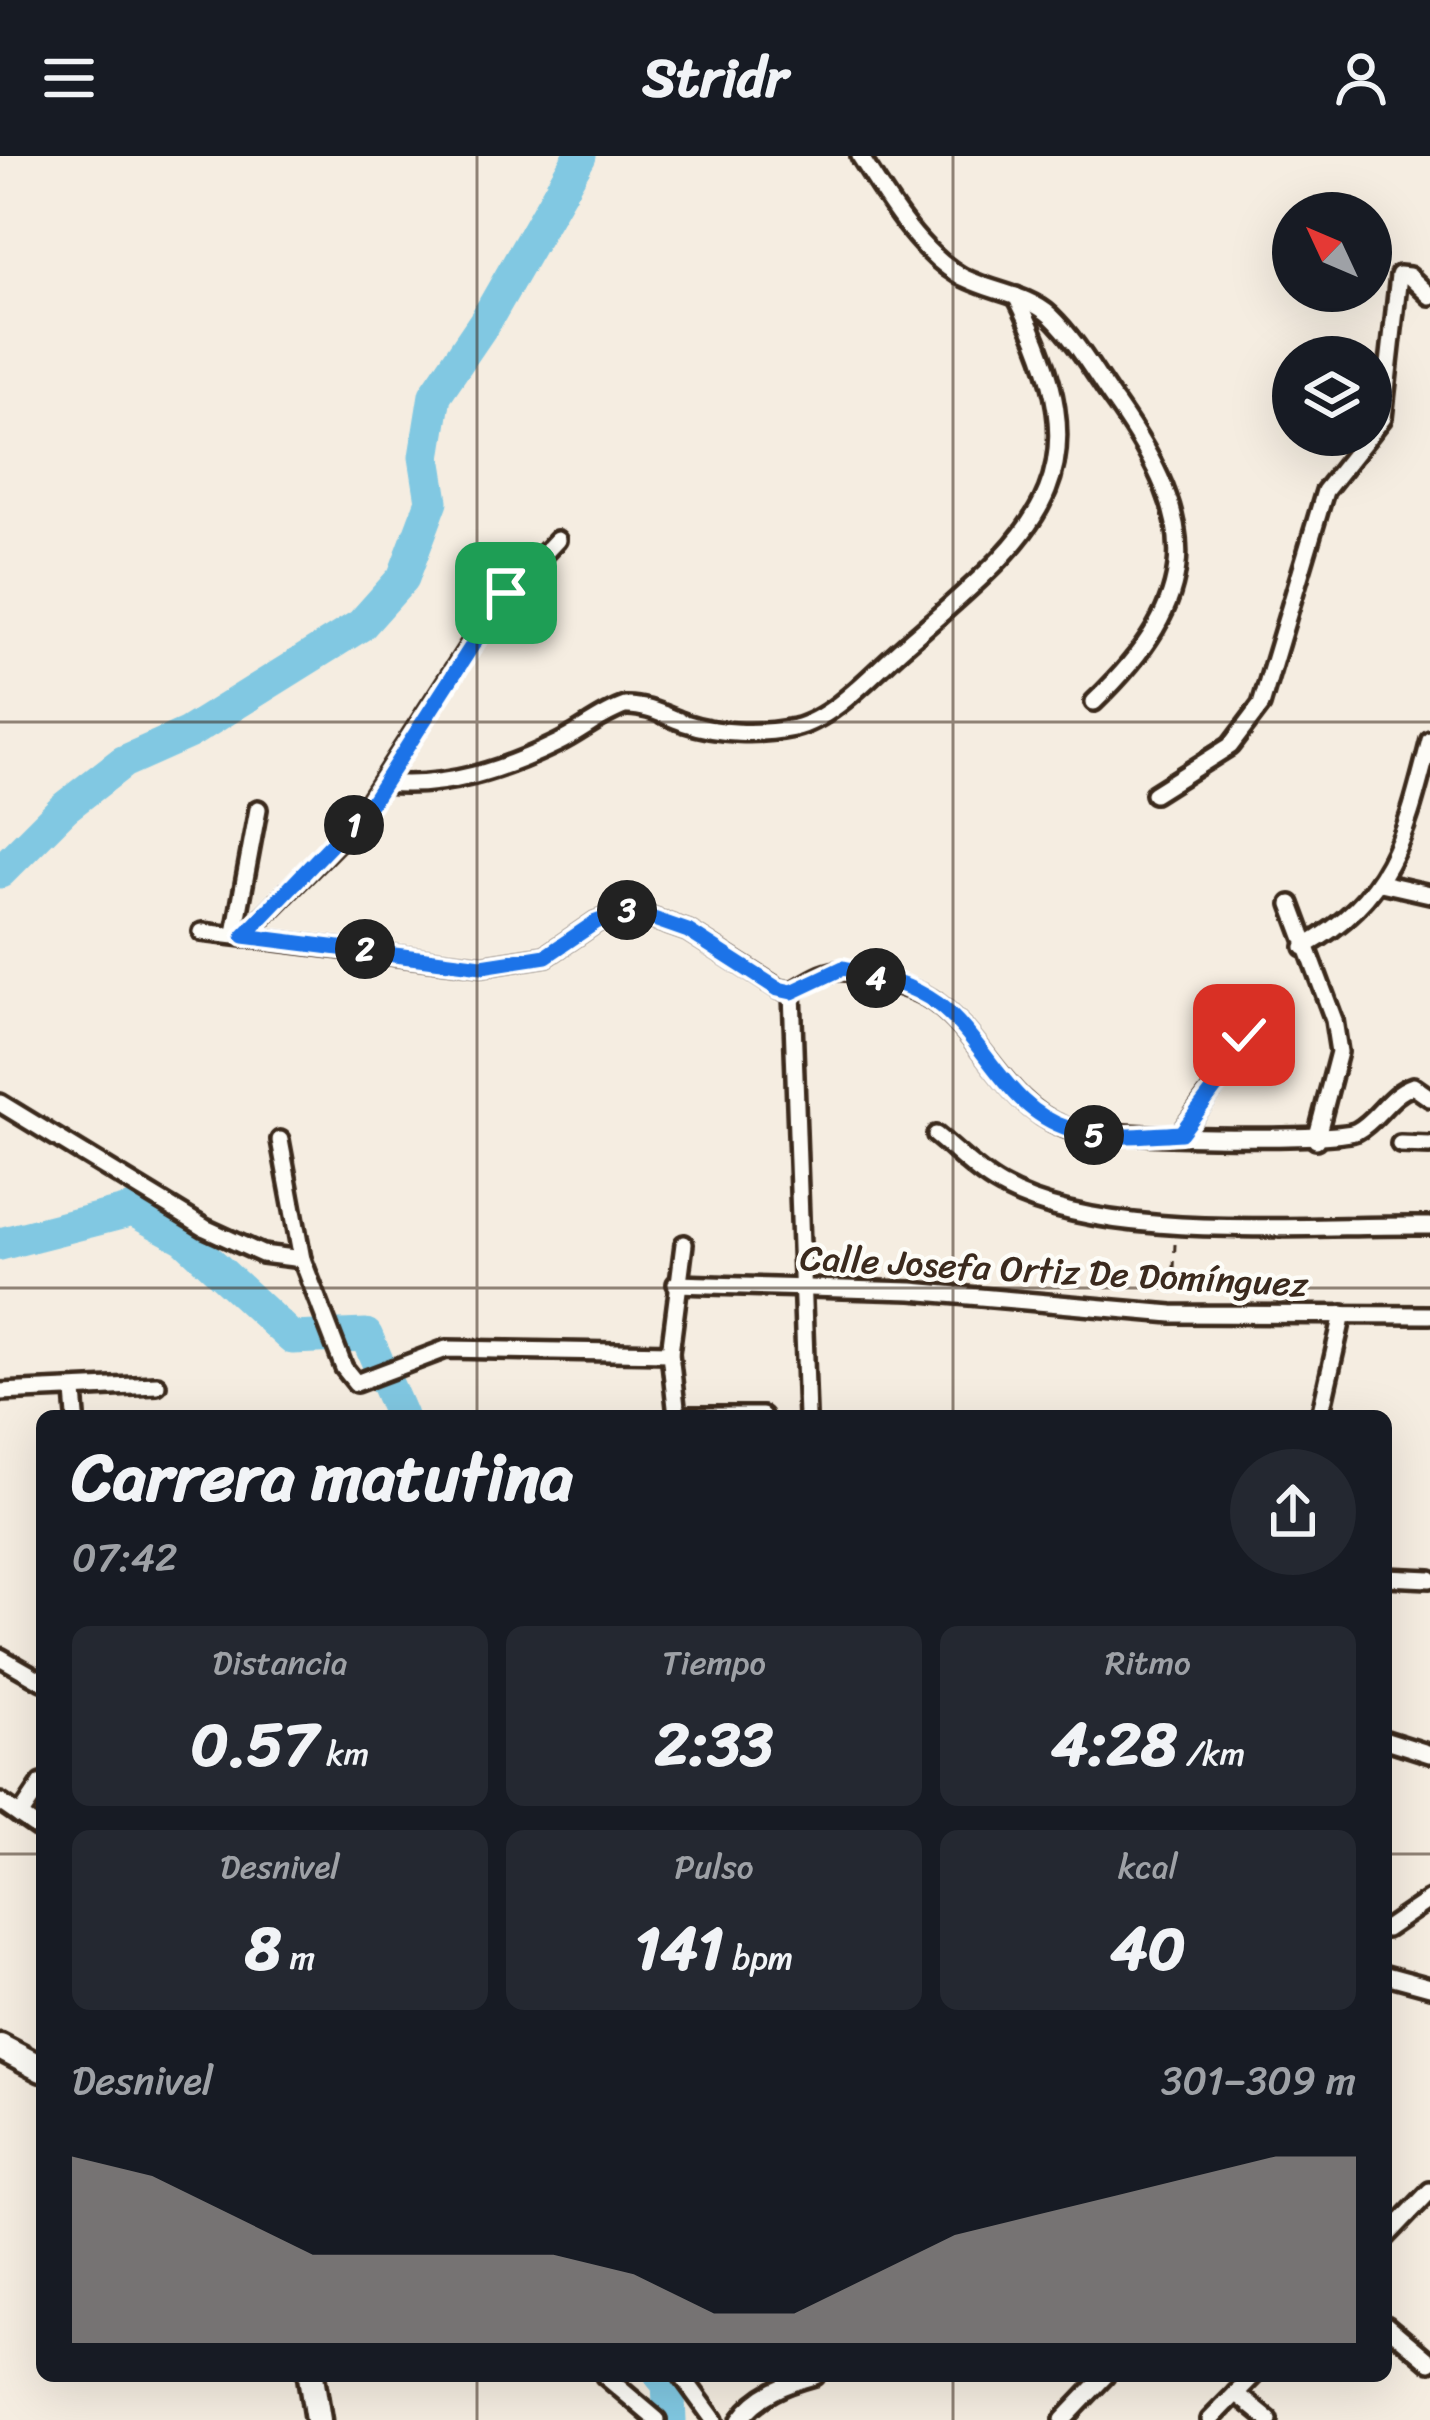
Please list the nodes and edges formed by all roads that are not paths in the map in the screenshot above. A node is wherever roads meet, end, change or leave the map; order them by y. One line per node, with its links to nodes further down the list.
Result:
1 (860, 156): 2 (street)
2 (1016, 296): 5 (street); 7 (street)
3 (1430, 296): 8 (street)
4 (556, 540): 7 (street)
5 (1094, 702)
6 (1430, 740): 10 (street)
7 (384, 783): 14 (street)
8 (1154, 794)
9 (258, 809): 14 (street)
10 (1381, 883): 11 (street); 15 (street)
11 (1430, 894)
12 (1291, 904): 15 (street)
13 (202, 932): 14 (street)
14 (240, 934): 16 (street)
15 (1304, 946): 23 (street)
16 (792, 992): 20 (street); 30 (street)
17 (1248, 1020): 20 (street)
18 (1430, 1098): 23 (street)
19 (0, 1103): 28 (street)
20 (1181, 1133): 23 (street)
21 (936, 1135): 26 (street)
22 (280, 1140): 28 (street)
23 (1316, 1140)
24 (1400, 1144): 25 (street)
25 (1430, 1144)
26 (1430, 1226)
27 (684, 1244): 29 (street)
28 (302, 1259): 33 (street)
29 (676, 1284): 30 (street, Calle Josefa Ortiz De Domínguez); 33 (street)
30 (799, 1290): 31 (street, Calle Josefa Ortiz De Domínguez); 39 (street)
31 (1343, 1314): 32 (street, Calle Josefa Ortiz De Domínguez); 40 (street)
32 (1430, 1315)
33 (670, 1353): 38 (street)
34 (157, 1385): 36 (street)
35 (0, 1392): 36 (street)
36 (74, 1392): 37 (street)
37 (76, 1410)
38 (676, 1410)
39 (807, 1410)
40 (1321, 1410)
41 (1392, 1577): 42 (street)
42 (1430, 1579)
43 (0, 1657): 44 (street)
44 (36, 1678)
45 (1392, 1742): 46 (street)
46 (1430, 1754)
47 (36, 1792): 49 (street)
48 (0, 1802): 49 (street)
49 (20, 1816): 50 (street)
50 (36, 1827)
51 (1430, 1900): 52 (street)
52 (1392, 1925)
53 (1392, 1977): 54 (street)
54 (1430, 1987)
55 (0, 2047): 56 (main road)
56 (36, 2065)
57 (1430, 2191): 58 (street)
58 (1392, 2230)
59 (1392, 2330): 60 (street)
60 (1430, 2362)
61 (312, 2382): 68 (main road)
62 (612, 2382): 69 (street)
63 (686, 2382): 70 (street)
64 (792, 2382): 71 (street)
65 (1099, 2382): 72 (street)
66 (1246, 2382): 67 (street)
67 (1236, 2393): 73 (street); 74 (street)
68 (318, 2420)
69 (657, 2420)
70 (714, 2420)
71 (740, 2420)
72 (1063, 2420)
73 (1210, 2420)
74 (1269, 2420)

